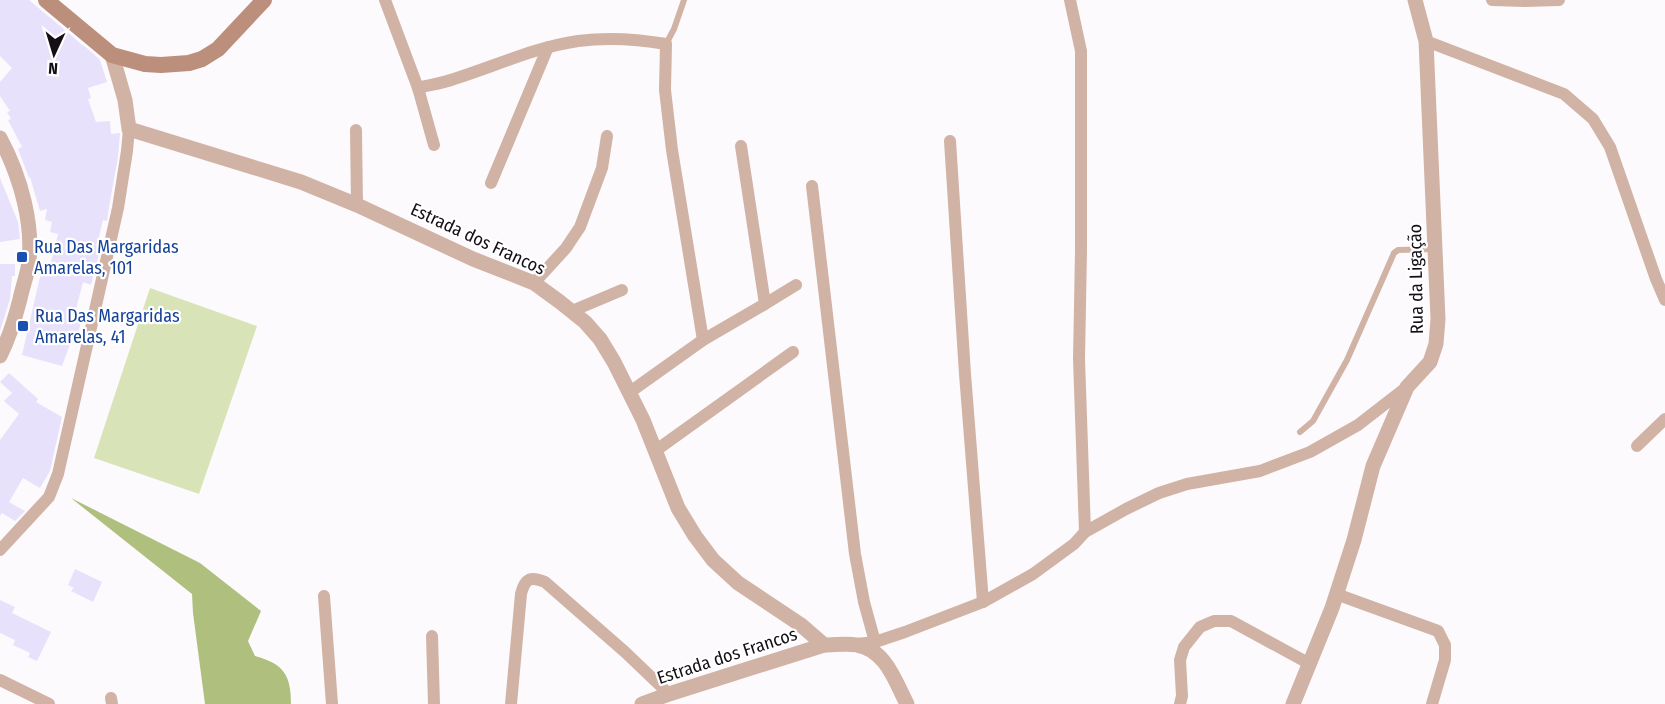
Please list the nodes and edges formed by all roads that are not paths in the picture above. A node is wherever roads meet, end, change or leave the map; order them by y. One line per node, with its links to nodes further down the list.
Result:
1 (46, 0): 12 (main road)
2 (264, 0): 12 (main road)
3 (385, 0): 13 (street)
4 (684, 0): 10 (lane)
5 (1070, 0): 40 (street)
6 (1492, 0): 7 (street)
7 (1559, 0)
8 (1416, 2): 9 (street, Rua da Ligação)
9 (1426, 41): 24 (street, Rua da Ligação); 28 (street)
10 (666, 44): 11 (street); 31 (street)
11 (548, 47): 13 (street); 21 (street)
12 (112, 55): 14 (street)
13 (418, 88): 19 (street)
14 (129, 129): 23 (street, Estrada dos Francos); 41 (street)
15 (356, 130): 23 (street)
16 (607, 136): 25 (street)
17 (0, 138): 33 (street)
18 (950, 141): 44 (street)
19 (434, 145)
20 (741, 146): 29 (street)
21 (491, 183)
22 (813, 186): 46 (street)
23 (357, 205): 25 (street, Estrada dos Francos)
24 (1435, 249): 34 (street, Rua da Ligação); 37 (lane)
25 (534, 283): 30 (street, Estrada dos Francos)
26 (795, 285): 29 (street)
27 (622, 290): 30 (street)
28 (1665, 300)
29 (765, 304): 31 (street)
30 (572, 311): 35 (street, Estrada dos Francos)
31 (703, 340): 35 (street)
32 (793, 352): 39 (street)
33 (0, 356)
34 (1407, 387): 40 (street); 42 (street, Rua da Ligação)
35 (630, 392): 39 (street, Estrada dos Francos)
36 (1665, 419): 38 (street)
37 (1300, 432)
38 (1636, 446)
39 (655, 451): 47 (street, Estrada dos Francos)
40 (1085, 532): 44 (street)
41 (0, 550)
42 (1336, 594): 49 (street, Rua da Ligação); 60 (street)
43 (324, 596): 53 (street)
44 (983, 602): 46 (street)
45 (432, 636): 54 (street)
46 (875, 642): 48 (street)
47 (824, 645): 48 (street, Estrada dos Francos); 51 (street, Estrada dos Francos)
48 (856, 645): 57 (street, Estrada dos Francos)
49 (1310, 664): 58 (street); 59 (street, Rua da Ligação)
50 (0, 680): 52 (street)
51 (669, 694): 55 (street); 56 (street, Estrada dos Francos)
52 (49, 704)
53 (332, 704)
54 (434, 704)
55 (511, 704)
56 (642, 704)
57 (907, 704)
58 (1180, 704)
59 (1293, 704)
60 (1432, 704)

